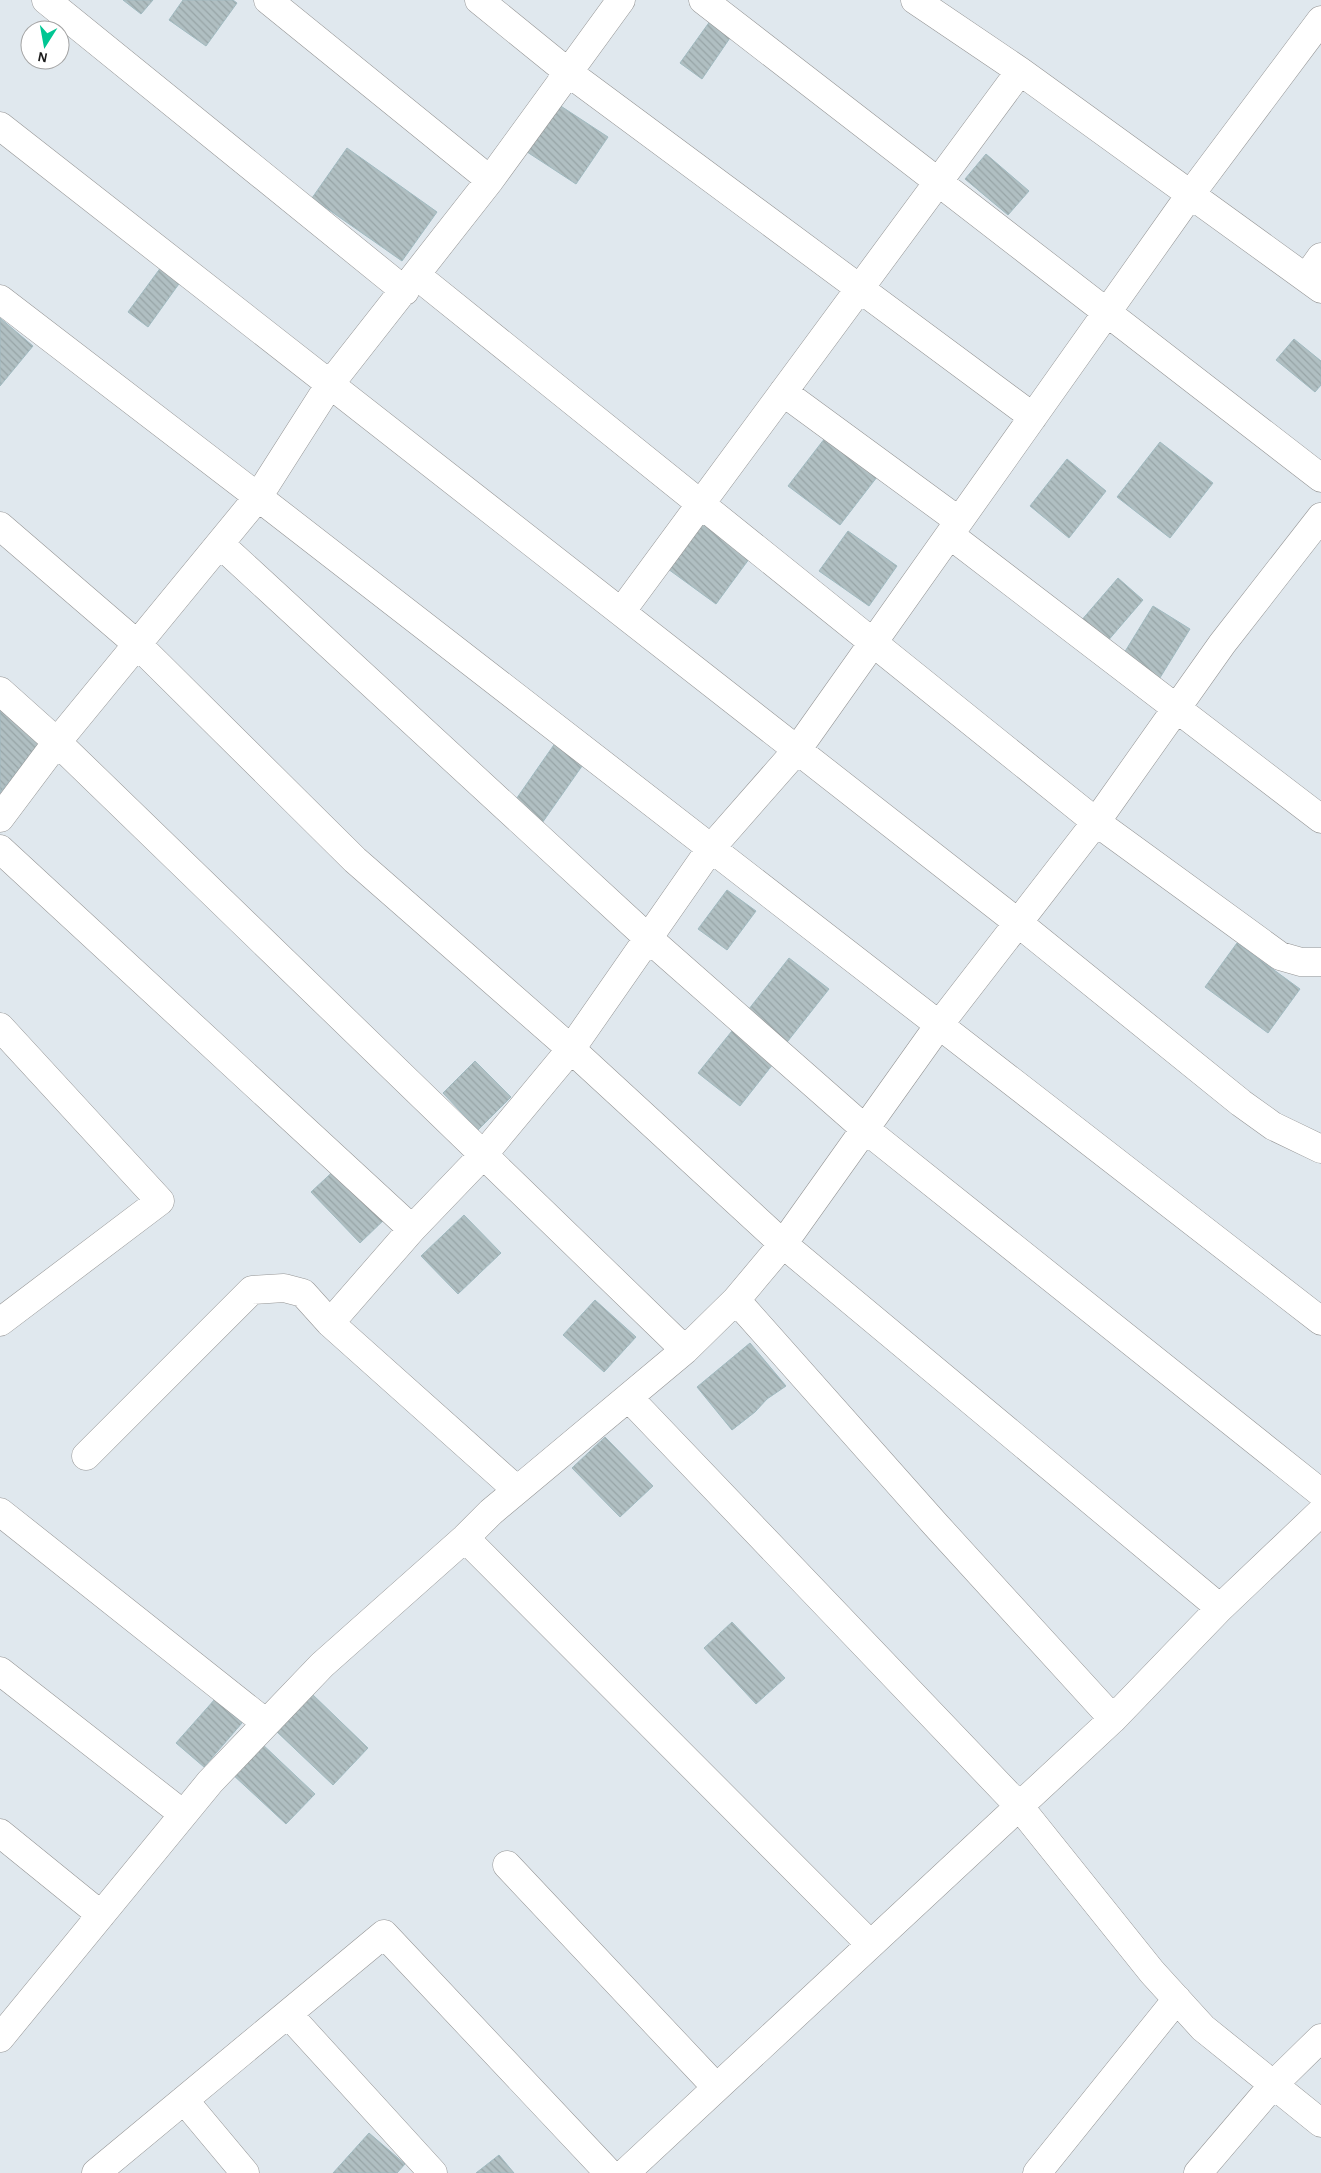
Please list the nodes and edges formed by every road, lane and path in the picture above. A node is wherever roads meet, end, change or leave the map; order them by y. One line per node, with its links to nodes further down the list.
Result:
1 (46, 0): 15 (street)
2 (268, 0): 11 (street)
3 (479, 0): 9 (street)
4 (622, 0): 9 (street)
5 (703, 0): 12 (street)
6 (915, 0): 8 (street)
7 (1321, 20): 13 (street)
8 (1020, 71): 12 (street); 13 (street)
9 (569, 73): 11 (street); 16 (street)
10 (0, 126): 19 (street)
11 (490, 180): 15 (street)
12 (938, 182): 16 (street); 18 (street)
13 (1190, 195): 14 (street); 18 (street)
14 (1316, 275)
15 (411, 283): 19 (street); 24 (street)
16 (858, 290): 20 (street); 21 (street)
17 (0, 299): 23 (street)
18 (1107, 312): 21 (street); 22 (street)
19 (330, 384): 23 (street); 29 (street)
20 (783, 392): 24 (street); 27 (street)
21 (1033, 417): 27 (street)
22 (1321, 478)
23 (258, 497): 28 (street); 39 (street)
24 (701, 504): 29 (street); 30 (street)
25 (1321, 517): 33 (street)
26 (0, 526): 31 (street)
27 (955, 528): 30 (street); 33 (street)
28 (220, 544): 31 (street); 42 (street)
29 (621, 612): 35 (street)
30 (873, 642): 35 (street); 38 (street)
31 (137, 644): 34 (street); 46 (street)
32 (0, 692): 34 (street)
33 (1176, 708): 37 (street); 38 (street)
34 (57, 742): 36 (street); 49 (street)
35 (797, 750): 39 (street); 41 (street)
36 (0, 818)
37 (1321, 819)
38 (1096, 822): 41 (street); 43 (street)
39 (711, 848): 42 (street); 44 (street)
40 (0, 849): 50 (street)
41 (1017, 922): 44 (street); 48 (street)
42 (648, 938): 46 (street); 47 (street)
43 (1321, 962)
44 (939, 1024): 47 (street); 53 (street)
45 (0, 1027): 54 (street)
46 (571, 1049): 49 (street); 51 (street)
47 (865, 1129): 51 (street); 60 (street)
48 (1321, 1149)
49 (483, 1155): 50 (street); 56 (street)
50 (412, 1229): 55 (street)
51 (784, 1244): 52 (street); 64 (street)
52 (736, 1300): 56 (street); 66 (street)
53 (1321, 1321)
54 (0, 1322)
55 (330, 1323): 58 (street); 59 (street)
56 (685, 1350): 57 (street)
57 (629, 1398): 59 (street); 68 (street)
58 (86, 1456)
59 (517, 1490): 63 (street)
60 (1321, 1493)
61 (0, 1512): 67 (street)
62 (1321, 1512): 64 (street)
63 (466, 1538): 67 (street); 73 (street)
64 (1220, 1608): 66 (street)
65 (0, 1670): 69 (street)
66 (1113, 1719): 68 (street)
67 (266, 1722): 69 (street)
68 (1019, 1806): 73 (street); 74 (street)
69 (183, 1814): 72 (street)
70 (0, 1833): 72 (street)
71 (507, 1865): 79 (street)
72 (101, 1915): 76 (street)
73 (870, 1944): 79 (street)
74 (1177, 1999): 78 (street); 87 (street)
75 (288, 2014): 80 (street); 84 (street); 85 (street)
76 (5, 2021)
77 (1321, 2038): 78 (street)
78 (1273, 2085): 81 (street); 88 (street)
79 (716, 2087): 86 (street)
80 (184, 2100): 82 (street); 83 (street)
81 (1321, 2123)
82 (96, 2173)
83 (246, 2173)
84 (433, 2173)
85 (610, 2173)
86 (625, 2173)
87 (1037, 2173)
88 (1198, 2173)

